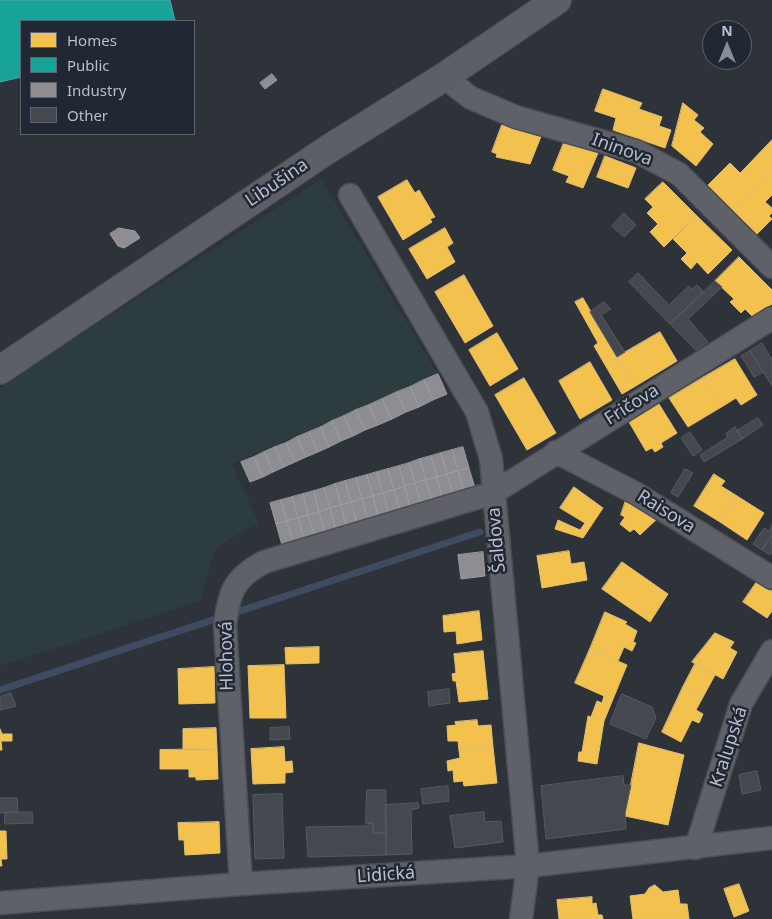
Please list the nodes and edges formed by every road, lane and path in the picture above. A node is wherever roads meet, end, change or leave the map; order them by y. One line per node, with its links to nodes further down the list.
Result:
1 (557, 0): 2 (main road, Libušina)
2 (444, 77): 4 (street, Ininova); 6 (main road, Libušina)
3 (350, 195): 8 (street, Šaldova)
4 (772, 267)
5 (772, 318): 7 (street, Fričova)
6 (0, 370)
7 (556, 452): 8 (street, Fričova); 9 (street, Raisova)
8 (493, 493): 13 (street, Šaldova); 14 (street, Hlohová)
9 (772, 578)
10 (772, 651): 12 (street, Kralupská)
11 (772, 838): 12 (street, Lidická)
12 (696, 848): 13 (street, Lidická)
13 (528, 866): 14 (street, Lidická); 16 (street, Šaldova)
14 (241, 884): 15 (street, Lidická)
15 (0, 903)
16 (521, 919)

